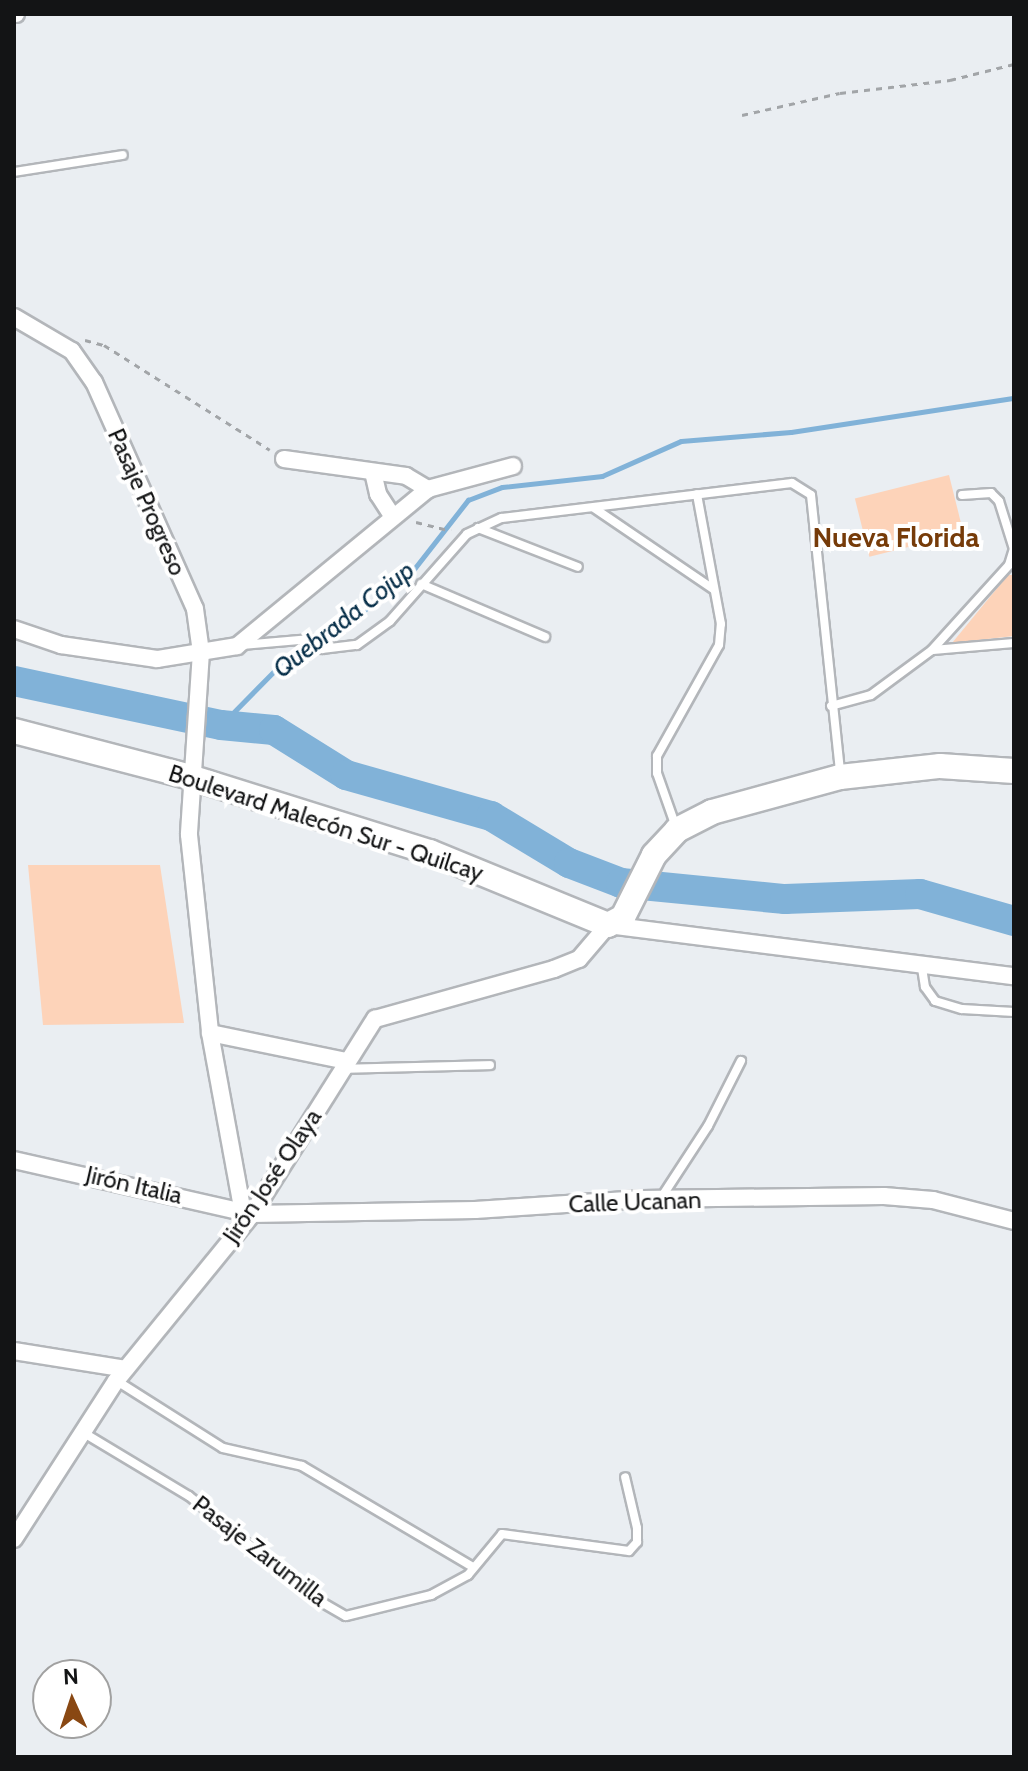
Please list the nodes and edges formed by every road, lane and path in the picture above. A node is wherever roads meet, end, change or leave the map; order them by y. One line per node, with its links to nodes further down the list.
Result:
1 (1014, 64): 2 (path)
2 (742, 115)
3 (123, 155): 4 (lane)
4 (14, 172)
5 (14, 317): 6 (street)
6 (73, 344): 7 (path); 26 (street, Pasaje Progreso)
7 (284, 459): 9 (street)
8 (513, 466): 10 (street)
9 (373, 472): 10 (street); 14 (street)
10 (428, 489): 14 (street)
11 (697, 494): 13 (lane); 20 (lane); 27 (lane)
12 (962, 495): 25 (lane)
13 (593, 508): 16 (lane); 20 (lane)
14 (393, 517): 24 (street)
15 (427, 525): 17 (path)
16 (477, 528): 18 (lane); 19 (lane)
17 (450, 531)
18 (578, 567)
19 (421, 584): 22 (lane); 24 (lane)
20 (713, 589): 33 (lane)
21 (14, 629): 26 (street)
22 (545, 637)
23 (1014, 643): 25 (lane)
24 (237, 646): 26 (street)
25 (932, 650): 27 (lane)
26 (200, 663): 29 (street, Pasaje Progreso)
27 (831, 706): 32 (lane)
28 (14, 731): 31 (main road, Boulevard Malecón Sur - Quilcay)
29 (191, 751): 31 (street, Jirón José Olaya)
30 (1014, 771): 32 (main road)
31 (190, 777): 34 (main road, Boulevard Malecón Sur - Quilcay); 38 (street, Jirón José Olaya)
32 (840, 777): 33 (main road)
33 (677, 830): 34 (main road)
34 (616, 921): 35 (street, Boulevard Malecón Sur - Quilcay); 40 (street, Jirón José Olaya)
35 (922, 968): 36 (street, Boulevard Malecón Sur - Quilcay); 37 (lane)
36 (1014, 976)
37 (1014, 1012)
38 (210, 1033): 40 (street); 44 (street, Jirón José Olaya)
39 (741, 1061): 43 (lane)
40 (344, 1065): 41 (lane); 44 (street, Jirón José Olaya)
41 (490, 1065)
42 (14, 1160): 44 (street, Jirón Italia)
43 (660, 1199): 44 (street, Calle Ucanan); 45 (street, Calle Ucanan)
44 (248, 1213): 47 (street, Jirón José Olaya)
45 (1014, 1221)
46 (14, 1351): 47 (street)
47 (121, 1375): 48 (street, Jirón José Olaya); 51 (lane)
48 (84, 1433): 50 (street, Jirón José Olaya); 51 (lane, Pasaje Zarumilla)
49 (625, 1477): 51 (lane, Pasaje Zarumilla)
50 (14, 1539)
51 (473, 1567)

